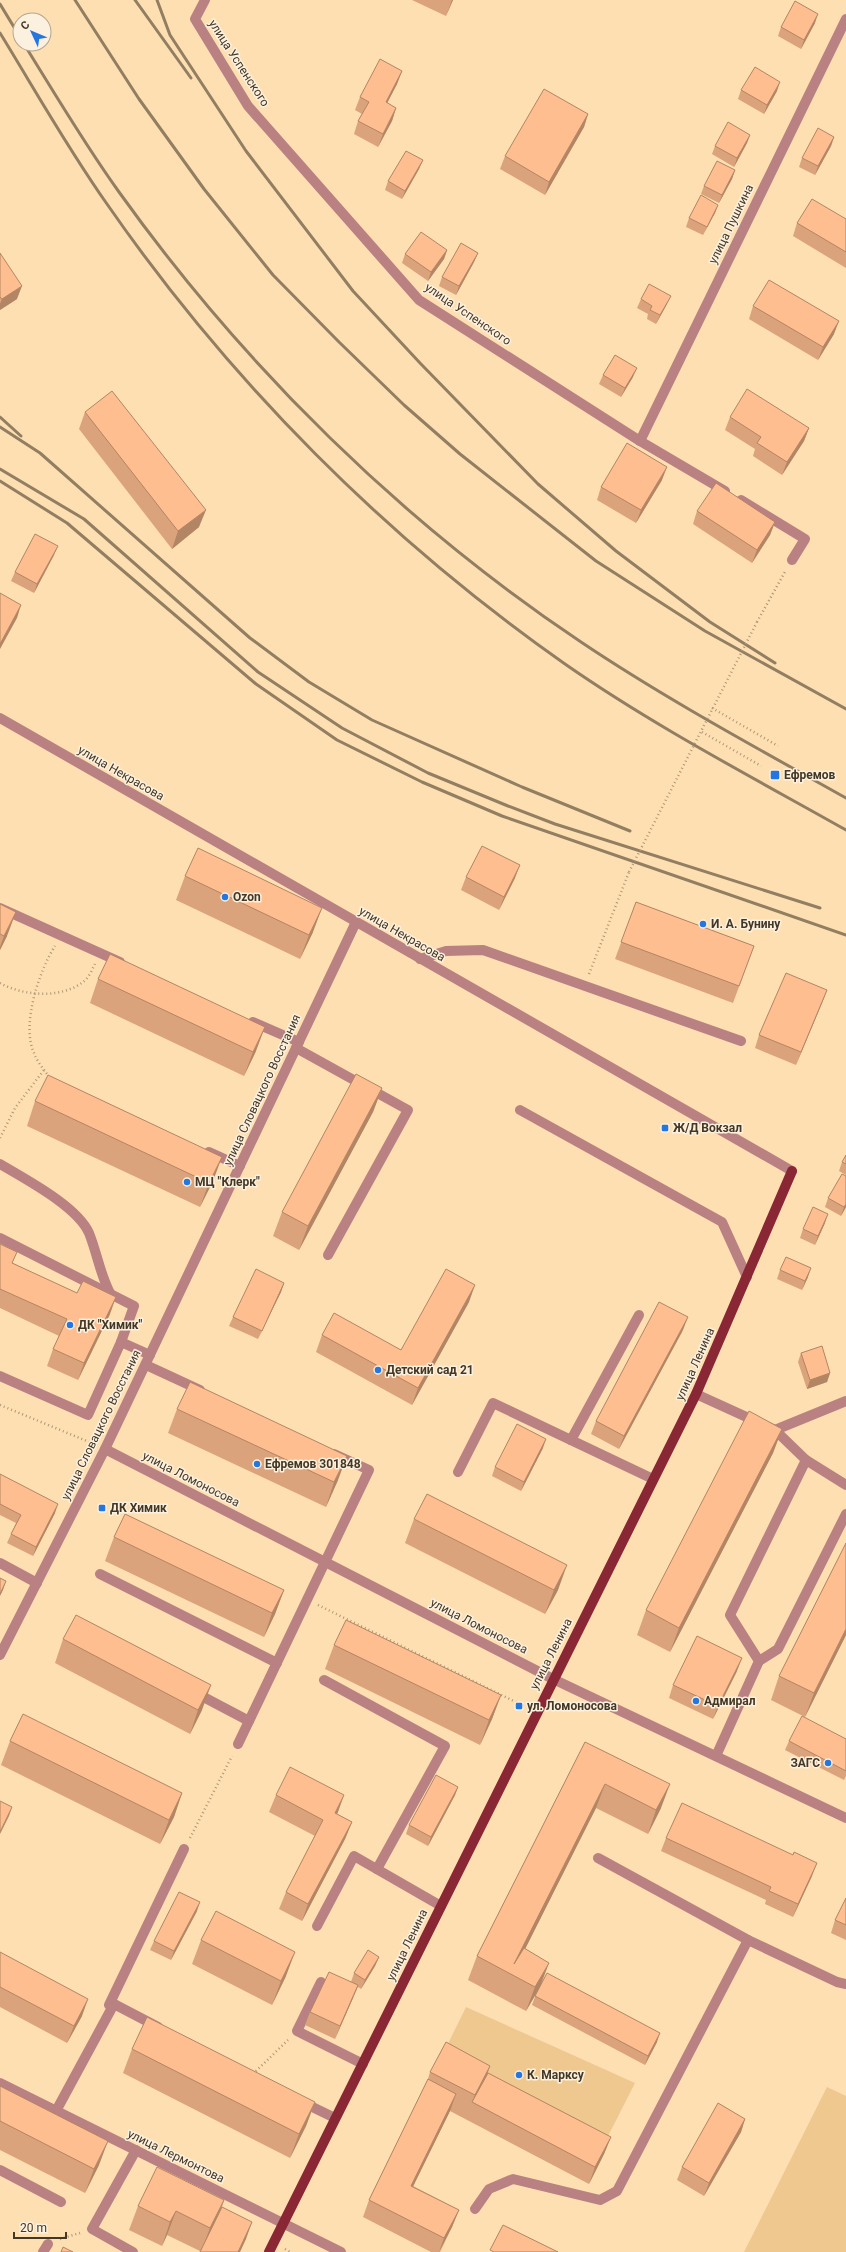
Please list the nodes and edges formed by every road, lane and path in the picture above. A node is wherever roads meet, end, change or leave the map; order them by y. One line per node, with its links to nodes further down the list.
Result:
1 (205, 0): 3 (street, улица Успенского)
2 (846, 19): 3 (street, улица Пушкина)
3 (640, 441): 4 (street, улица Успенского)
4 (792, 560): 5 (path, bridge)
5 (712, 708): 7 (path, bridge); 8 (path)
6 (0, 718): 11 (street, улица Некрасова)
7 (702, 732): 9 (path); 17 (path, bridge)
8 (778, 746)
9 (761, 766)
10 (0, 908): 12 (street)
11 (356, 922): 14 (street, улица Некрасова); 21 (street, улица Словацкого Восстания)
12 (62, 936): 13 (street); 18 (path)
13 (102, 954): 15 (street); 18 (path)
14 (420, 959): 17 (street); 29 (street, улица Некрасова)
15 (127, 965)
16 (0, 982): 18 (path)
17 (584, 986): 20 (street)
18 (34, 994): 22 (path)
19 (242, 1016): 21 (street)
20 (741, 1041)
21 (298, 1045): 28 (street, улица Словацкого Восстания); 31 (street)
22 (44, 1070): 23 (path); 25 (path)
23 (52, 1080)
24 (520, 1110): 32 (street)
25 (0, 1138)
26 (197, 1147): 28 (street)
27 (0, 1164): 33 (street)
28 (240, 1166): 36 (street, улица Словацкого Восстания)
29 (792, 1170): 32 (main road, улица Ленина)
30 (0, 1238): 33 (street)
31 (328, 1255)
32 (747, 1277): 39 (main road, улица Ленина)
33 (110, 1293): 35 (street)
34 (639, 1315): 44 (street)
35 (121, 1342): 36 (street); 38 (street)
36 (150, 1355): 37 (street, улица Словацкого Восстания)
37 (146, 1365): 40 (street); 45 (street, улица Словацкого Восстания)
38 (0, 1376)
39 (696, 1394): 43 (street); 49 (main road, улица Ленина)
40 (210, 1395)
41 (846, 1401): 43 (street)
42 (0, 1405): 45 (path)
43 (775, 1430): 47 (street)
44 (571, 1440): 48 (street); 49 (street)
45 (105, 1449): 52 (street, улица Ломоносова); 55 (street, улица Словацкого Восстания)
46 (326, 1450): 52 (street)
47 (806, 1460): 50 (street); 58 (street)
48 (458, 1472)
49 (653, 1479): 60 (main road, улица Ленина)
50 (846, 1485)
51 (846, 1514): 58 (street)
52 (325, 1562): 56 (street); 60 (street, улица Ломоносова)
53 (0, 1564): 55 (street)
54 (100, 1574): 59 (street)
55 (37, 1583): 57 (street, улица Словацкого Восстания)
56 (307, 1600): 59 (street); 63 (path)
57 (0, 1655)
58 (759, 1661): 66 (street)
59 (276, 1663): 64 (street)
60 (553, 1679): 63 (main road, улица Ленина); 66 (street, улица Ломоносова)
61 (324, 1680): 70 (street)
62 (186, 1688): 64 (street)
63 (537, 1712): 71 (main road, улица Ленина)
64 (249, 1721): 65 (street)
65 (238, 1744): 68 (path)
66 (716, 1756): 67 (street, улица Ломоносова)
67 (846, 1818)
68 (184, 1849): 76 (street)
69 (598, 1858): 73 (street)
70 (377, 1869): 71 (street); 72 (street)
71 (441, 1906): 79 (main road, улица Ленина)
72 (317, 1926)
73 (748, 1940): 75 (street); 88 (street)
74 (321, 1982): 77 (street)
75 (846, 1984)
76 (114, 2004): 78 (street); 83 (street)
77 (297, 2031): 79 (street); 80 (path)
78 (169, 2033)
79 (363, 2064): 84 (main road, улица Ленина)
80 (251, 2076)
81 (0, 2083): 83 (street, улица Лермонтова)
82 (292, 2097): 84 (street)
83 (56, 2111): 85 (street, улица Лермонтова)
84 (335, 2118): 89 (main road, улица Ленина)
85 (136, 2150): 89 (street, улица Лермонтова); 90 (street)
86 (0, 2170): 87 (street)
87 (61, 2202)
88 (475, 2209)
89 (284, 2223): 93 (main road, улица Ленина); 94 (street, улица Лермонтова)
90 (92, 2229): 91 (path); 92 (street)
91 (45, 2248)
92 (133, 2252)
93 (270, 2252)
94 (341, 2252)

